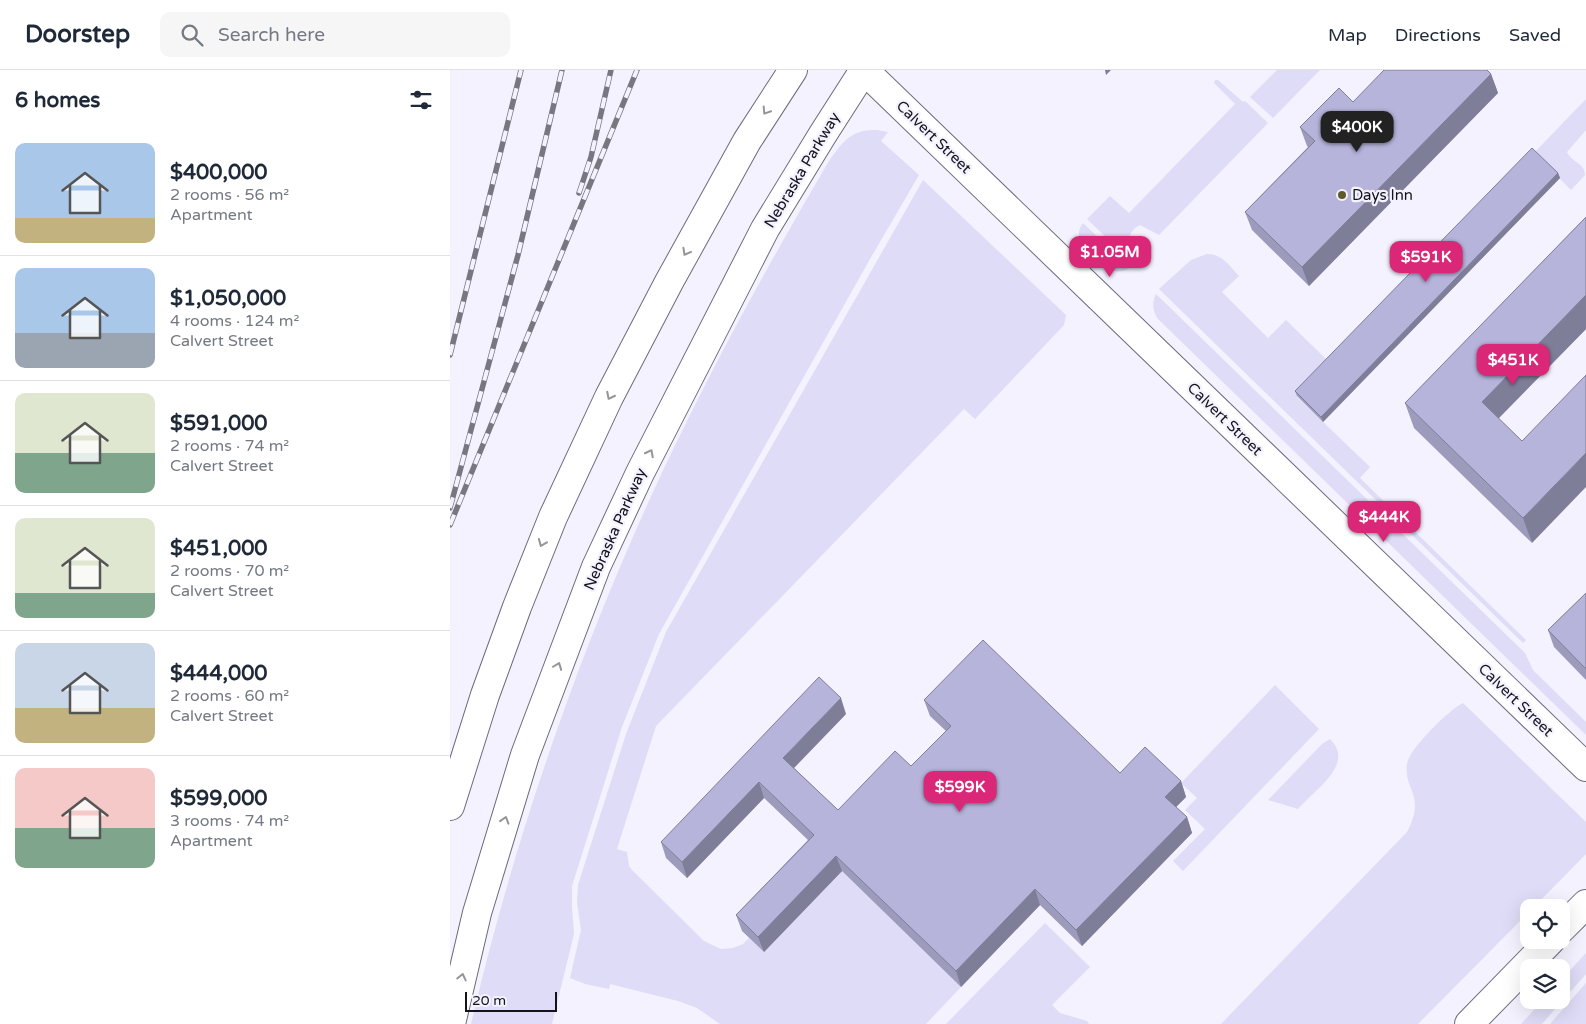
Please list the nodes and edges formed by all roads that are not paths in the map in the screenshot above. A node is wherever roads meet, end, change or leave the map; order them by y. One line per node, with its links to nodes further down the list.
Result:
1 (793, 70): 4 (main road, one-way to 4)
2 (864, 70): 3 (main road, Calvert Street); 8 (main road, Nebraska Parkway, one-way to 2)
3 (1586, 768)
4 (450, 806)
5 (1586, 904): 6 (main road)
6 (1570, 920)
7 (1541, 949): 9 (main road)
8 (451, 1024)
9 (1469, 1024)

